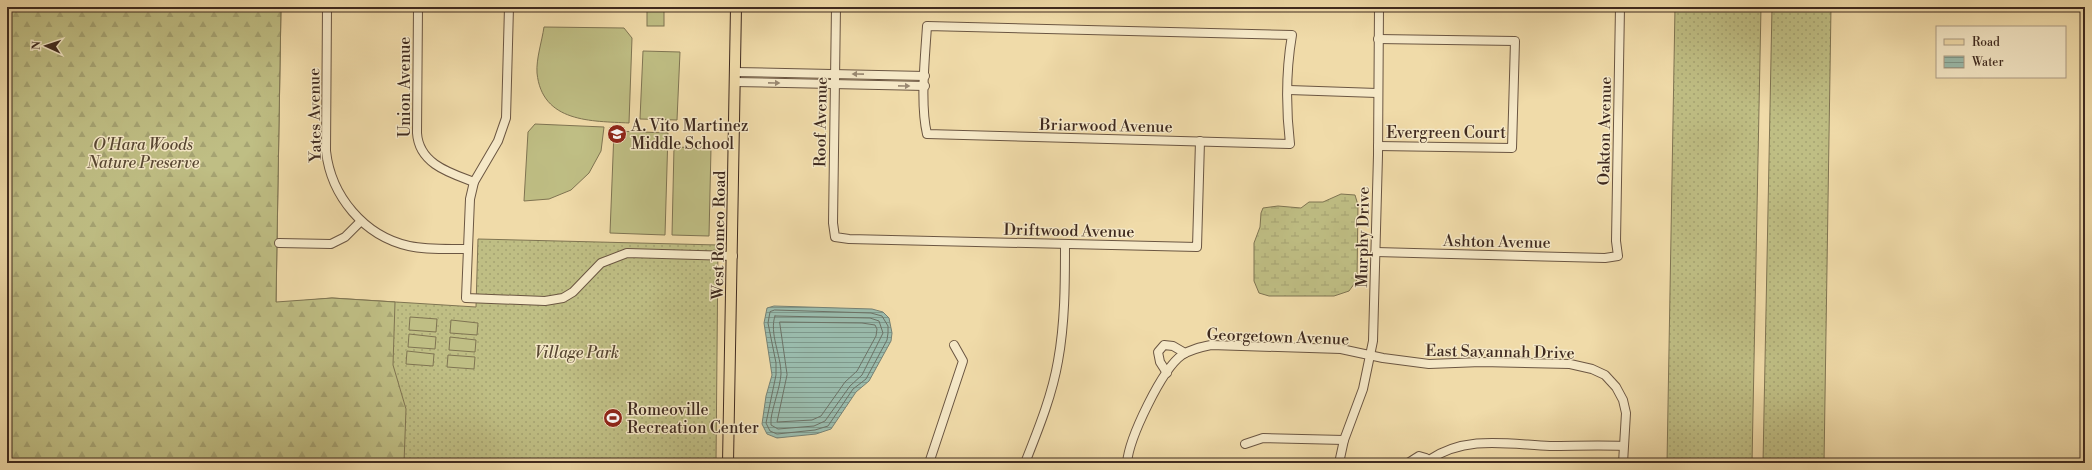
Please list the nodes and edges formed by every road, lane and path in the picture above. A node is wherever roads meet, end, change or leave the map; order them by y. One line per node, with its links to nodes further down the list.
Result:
1 (328, 7): 20 (street, Yates Avenue)
2 (418, 7): 19 (street, Union Avenue)
3 (509, 7): 19 (street)
4 (736, 7): 9 (main road, West Romeo Road)
5 (836, 7): 10 (street, Roof Avenue)
6 (1379, 7): 8 (street, Murphy Drive)
7 (1620, 7): 27 (street, Oakton Avenue)
8 (1378, 39): 16 (street, Murphy Drive); 18 (street, Evergreen Court)
9 (735, 72): 10 (street); 12 (main road, West Romeo Road)
10 (835, 74): 11 (street, one-way to 10); 13 (street, Roof Avenue)
11 (925, 76): 14 (street, Briarwood Avenue); 15 (street, Briarwood Avenue)
12 (735, 82): 13 (street, one-way to 13); 26 (main road, West Romeo Road)
13 (835, 84): 14 (street, one-way to 14); 21 (street, Roof Avenue)
14 (925, 86): 17 (street, Briarwood Avenue)
15 (1288, 90): 16 (street); 17 (street, Briarwood Avenue)
16 (1377, 93): 18 (street, Murphy Drive)
17 (1200, 141): 23 (street, Driftwood Avenue)
18 (1378, 146): 25 (street, Murphy Drive)
19 (474, 182): 24 (street)
20 (361, 221): 22 (street); 24 (street, Yates Avenue)
21 (835, 237): 23 (street, Driftwood Avenue)
22 (279, 243)
23 (1065, 245): 38 (street)
24 (467, 249): 26 (street)
25 (1376, 252): 27 (street, Ashton Avenue); 30 (street, Murphy Drive)
26 (733, 256): 36 (main road, West Romeo Road)
27 (1618, 256)
28 (954, 345): 37 (street)
29 (1185, 353): 30 (street, Georgetown Avenue); 31 (street, Georgetown Avenue); 31 (street, Georgetown Avenue)
30 (1371, 355): 32 (street, Murphy Drive); 34 (street, East Savannah Drive)
31 (1167, 373): 39 (street, Georgetown Avenue)
32 (1344, 440): 33 (street); 40 (street, Murphy Drive)
33 (1245, 444)
34 (1623, 446): 35 (street); 42 (street, East Savannah Drive)
35 (1429, 462): 41 (street)
36 (728, 463)
37 (928, 463)
38 (1025, 463)
39 (1127, 463)
40 (1339, 463)
41 (1408, 463)
42 (1623, 463)

